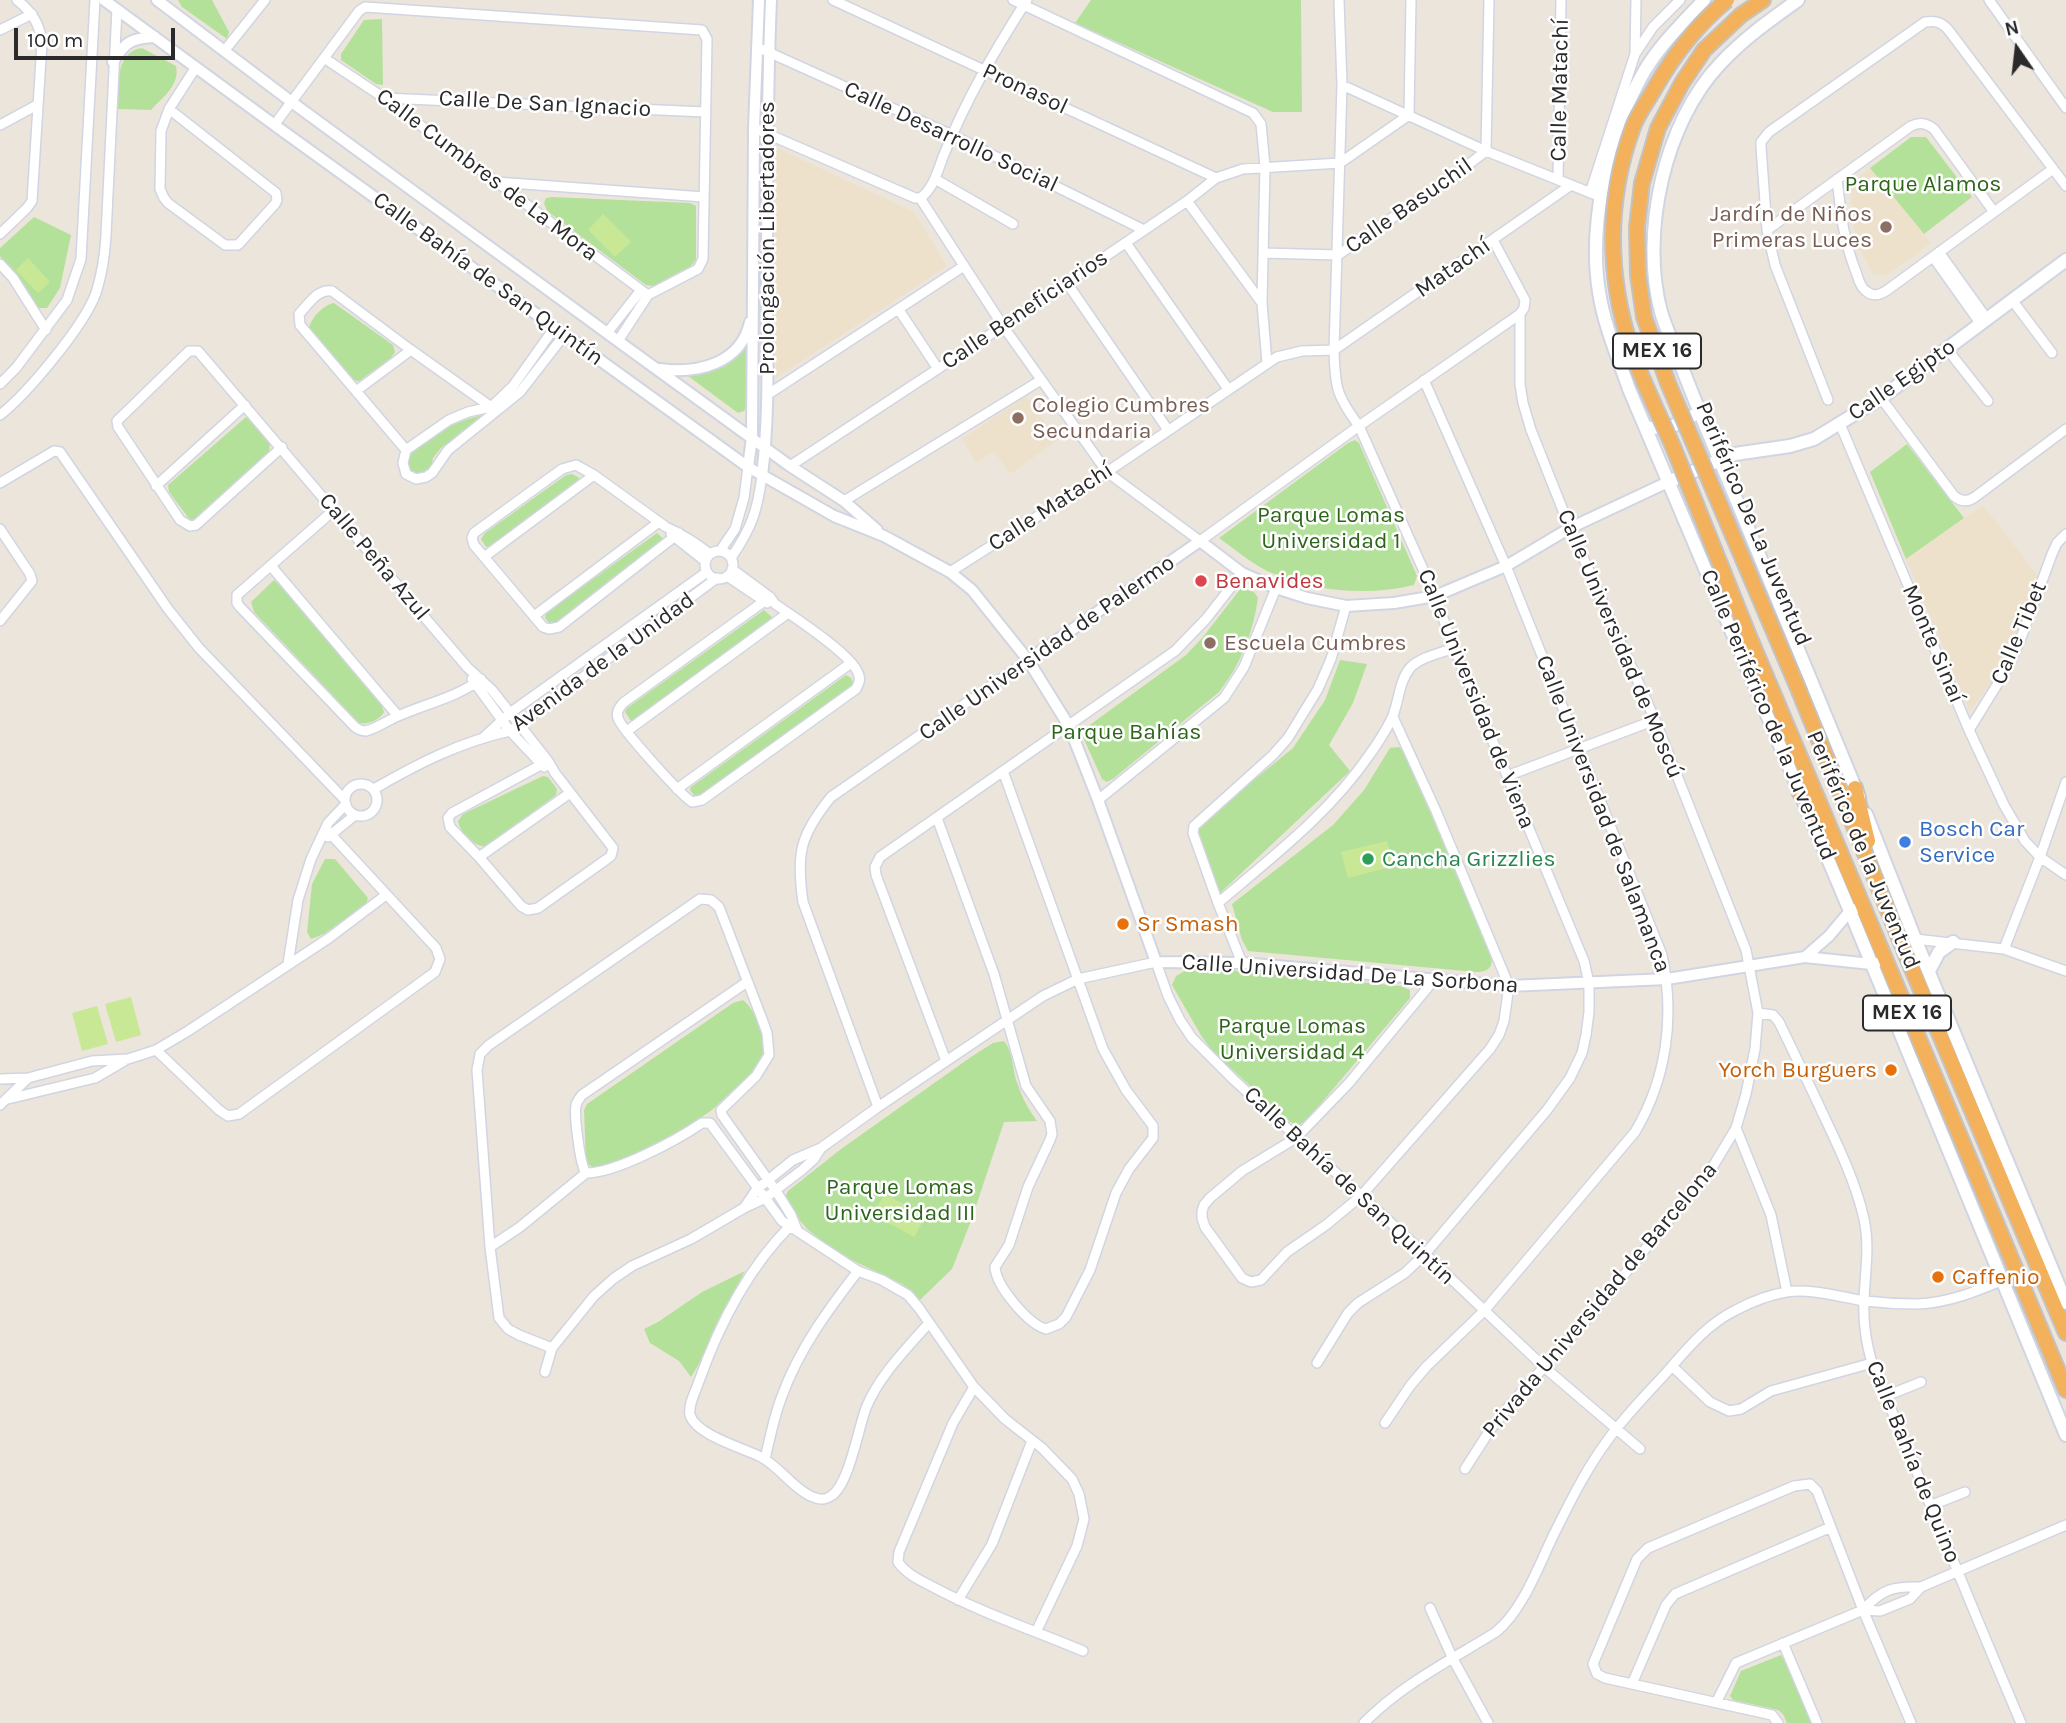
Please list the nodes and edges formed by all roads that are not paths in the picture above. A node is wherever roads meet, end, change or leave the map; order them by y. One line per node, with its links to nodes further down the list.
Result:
1 (17, 0): 24 (street)
2 (95, 0): 88 (street)
3 (104, 0): 23 (street, Calle Bahía de San Quintín)
4 (156, 0): 25 (street, Calle Bahía de San Quintín)
5 (169, 0): 25 (street)
6 (265, 0): 29 (street)
7 (759, 0): 28 (street, Prolongación Libertadores)
8 (771, 0): 30 (street, Prolongación Libertadores)
9 (834, 0): 35 (street, Pronasol)
10 (1013, 0): 22 (street)
11 (1339, 0): 36 (street, Calle Universidad de Viena)
12 (1411, 0): 43 (street)
13 (1489, 0): 49 (street, Calle Basuchil)
14 (1561, 0): 56 (street, Calle Matachí)
15 (1636, 0): 31 (street)
16 (1680, 0): 31 (street)
17 (1704, 0): 60 (main road, Calle Periférico de la Juventud)
18 (1727, 0): 156 (highway, Periférico De La Juventud / MEX 16, bridge)
19 (1763, 0): 163 (highway, Periférico De La Juventud / MEX 16, bridge)
20 (1798, 0): 110 (main road)
21 (1989, 0): 40 (street)
22 (1026, 3): 35 (street); 51 (street)
23 (118, 4): 27 (street, Calle Bahía de San Quintín); 33 (street)
24 (32, 14): 26 (street); 39 (street)
25 (179, 18): 29 (street, Calle Bahía de San Quintín)
26 (0, 30)
27 (155, 37): 33 (street); 34 (street, Calle Bahía de San Quintín)
28 (757, 47): 30 (street, Calle Desarrollo Social); 46 (street, Prolongación Libertadores)
29 (225, 50): 38 (street, Calle Bahía de San Quintín)
30 (769, 52): 47 (street, Prolongación Libertadores); 48 (street, Calle Desarrollo Social)
31 (1635, 54): 60 (street)
32 (324, 58): 37 (street, Calle Cumbres de La Mora); 38 (street); 42 (street)
33 (114, 62): 111 (street)
34 (196, 67): 41 (street); 44 (street, Calle Bahía de San Quintín)
35 (984, 69): 48 (street); 53 (street, Pronasol)
36 (1342, 85): 43 (street); 50 (street, Calle Universidad de Viena)
37 (384, 98): 42 (street, Calle De San Ignacio); 57 (street, Calle Cumbres de La Mora)
38 (292, 102): 44 (street); 89 (street, Calle Bahía de San Quintín)
39 (37, 105): 45 (street); 68 (street)
40 (2066, 108)
41 (169, 109): 41 (street)
42 (706, 112): 61 (street)
43 (1409, 115): 49 (street); 50 (street)
44 (275, 124): 87 (street, Calle Bahía de San Quintín)
45 (0, 125)
46 (754, 128): 47 (street); 82 (street, Prolongación Libertadores)
47 (767, 134): 62 (street); 81 (street, Prolongación Libertadores)
48 (952, 135): 54 (street); 66 (street, Calle Desarrollo Social)
49 (1486, 151): 56 (street); 73 (street, Calle Basuchil)
50 (1340, 163): 51 (street, Calle Beneficiarios); 73 (street, Calle Universidad de Viena)
51 (1265, 166): 53 (street, Calle Beneficiarios); 71 (street)
52 (2053, 169): 59 (street); 64 (street); 67 (street)
53 (1216, 178): 63 (street, Calle Beneficiarios)
54 (934, 179): 62 (street); 65 (street)
55 (1837, 179): 64 (street); 67 (street); 72 (street)
56 (1558, 180): 58 (street)
57 (496, 182): 61 (street); 78 (street, Calle Cumbres de La Mora)
58 (1571, 185): 60 (street); 69 (street, Matachí)
59 (2066, 186)
60 (1595, 195): 114 (main road, Calle Periférico de la Juventud)
61 (704, 197): 78 (street)
62 (920, 198): 76 (street)
63 (1187, 201): 66 (street, Calle Beneficiarios); 80 (street)
64 (1994, 212): 72 (street)
65 (1013, 224)
66 (1144, 230): 70 (street, Calle Beneficiarios)
67 (1767, 230): 106 (street)
68 (0, 234)
69 (1493, 240): 84 (street); 94 (street, Matachí)
70 (1126, 243): 77 (street, Calle Beneficiarios); 102 (street)
71 (1263, 253): 73 (street, Calle Basuchil); 80 (street)
72 (1936, 254): 85 (street)
73 (1338, 255): 94 (street, Calle Universidad de Viena)
74 (2066, 260): 79 (main road, Calle Egipto)
75 (0, 264): 88 (street)
76 (964, 266): 83 (street); 86 (street)
77 (1067, 283): 86 (street, Calle Beneficiarios); 115 (street)
78 (644, 293): 89 (street); 91 (street)
79 (2012, 300): 85 (main road, Calle Egipto); 95 (street)
80 (1262, 303): 96 (street)
81 (767, 308): 82 (street); 104 (street, Prolongación Libertadores)
82 (753, 309): 97 (street); 117 (street, Prolongación Libertadores)
83 (899, 310): 98 (street); 104 (street)
84 (1520, 314): 100 (street, Calle Universidad de Palermo); 135 (street, Calle Universidad de Moscú)
85 (1983, 321): 92 (main road, Calle Egipto)
86 (1003, 326): 98 (street, Calle Beneficiarios); 99 (street)
87 (555, 327): 90 (street, Calle Bahía de San Quintín); 109 (street)
88 (46, 330): 101 (street)
89 (607, 333): 91 (street, Calle Bahía de San Quintín)
90 (565, 334): 109 (street); 123 (street, Calle Bahía de San Quintín)
91 (618, 341): 97 (street, Calle Bahía de San Quintín)
92 (1947, 349): 105 (main road, Calle Egipto); 107 (street)
93 (411, 350): 103 (street); 103 (street); 109 (street)
94 (1334, 350): 96 (street, Calle Matachí); 113 (street, Calle Universidad de Viena)
95 (2052, 353)
96 (1267, 363): 102 (street, Calle Matachí)
97 (657, 369): 117 (street, Calle Bahía de San Quintín)
98 (938, 369): 122 (street, Calle Beneficiarios)
99 (1041, 380): 124 (street); 131 (street)
100 (1424, 380): 113 (street, Calle Universidad de Palermo); 145 (street, Calle Universidad de Salamanca)
101 (0, 384)
102 (1228, 389): 115 (street, Calle Matachí)
103 (356, 391): 120 (street)
104 (767, 395): 119 (street, Prolongación Libertadores)
105 (1881, 398): 112 (main road, Calle Egipto); 116 (street)
106 (1828, 400)
107 (1988, 401)
108 (245, 405): 118 (street, Calle Peña Azul); 129 (street); 129 (street, Calle Peña Azul)
109 (494, 409): 120 (street); 120 (street)
110 (1698, 410): 114 (main road); 121 (main road)
111 (0, 415)
112 (1840, 424): 121 (main road, Calle Egipto); 171 (street, Monte Sinaí)
113 (1359, 426): 140 (street, Calle Universidad de Palermo); 150 (street, Calle Universidad de Viena)
114 (1646, 428): 127 (main road, Calle Periférico de la Juventud)
115 (1168, 430): 124 (street, Calle Matachí)
116 (2066, 431)
117 (752, 438): 119 (street, Calle Bahía de San Quintín); 123 (street, Prolongación Libertadores)
118 (282, 447): 129 (street, Calle Peña Azul); 132 (street, Calle Peña Azul)
119 (765, 448): 122 (street, Calle Bahía de San Quintín); 126 (street, Prolongación Libertadores)
120 (406, 450)
121 (1720, 460): 127 (main road, Calle Egipto); 130 (main road)
122 (790, 466): 131 (street, Calle Bahía de San Quintín)
123 (748, 467): 126 (street, Calle Bahía de San Quintín); 143 (street, Avenida de la Unidad)
124 (1107, 472): 140 (street); 146 (street, Calle Matachí)
125 (594, 475): 134 (street); 141 (street); 141 (street)
126 (762, 476): 139 (street, Calle Bahía de San Quintín); 142 (street)
127 (1668, 482): 133 (main road, Calle Periférico de la Juventud); 135 (street)
128 (0, 483): 186 (street)
129 (156, 486)
130 (1734, 495): 133 (main road); 180 (main road)
131 (844, 501): 139 (street, Calle Bahía de San Quintín)
132 (334, 510): 144 (street); 161 (street, Calle Peña Azul)
133 (1683, 514): 184 (main road, Calle Periférico de la Juventud)
134 (663, 524): 138 (street); 154 (street)
135 (1570, 528): 145 (street); 168 (street, Calle Universidad de Moscú)
136 (0, 530): 155 (street)
137 (2066, 534): 171 (street, Calle Tibet)
138 (677, 535): 143 (street); 154 (street)
139 (884, 536): 146 (street, Calle Bahía de San Quintín)
140 (1200, 541): 147 (street); 158 (street, Calle Universidad de Palermo)
141 (484, 557): 154 (street)
142 (731, 558): 143 (street); 148 (street)
143 (711, 560): 148 (street); 160 (street, Avenida de la Unidad)
144 (271, 566): 165 (street); 165 (street)
145 (1506, 566): 150 (street); 175 (street, Calle Universidad de Salamanca)
146 (950, 572): 158 (street, Calle Bahía de San Quintín)
147 (1242, 573): 149 (street); 170 (street)
148 (726, 575): 151 (street); 162 (street, Avenida de la Unidad)
149 (1276, 588): 152 (street); 185 (street)
150 (1434, 596): 152 (street); 157 (street, Calle Universidad de Viena)
151 (770, 601): 153 (street); 173 (street)
152 (1346, 606): 196 (street)
153 (788, 613): 159 (street); 173 (street)
154 (534, 616)
155 (0, 621)
156 (1749, 636): 190 (highway, Periférico de la Juventud / MEX 16)
157 (1454, 648): 166 (street); 178 (street, Calle Universidad de Viena)
158 (1028, 660): 170 (street, Calle Bahía de San Quintín); 223 (street, Calle Universidad de Palermo)
159 (852, 663): 182 (street); 182 (street)
160 (556, 681): 162 (street); 164 (street, Avenida de la Unidad)
161 (478, 682): 164 (street); 165 (street); 167 (street)
162 (565, 692): 169 (street, Avenida de la Unidad)
163 (1800, 693): 194 (highway, Periférico de la Juventud / MEX 16)
164 (510, 713): 167 (street, Avenida de la Unidad); 169 (street)
165 (398, 716)
166 (1393, 717): 196 (street); 214 (street)
167 (501, 720): 172 (street); 174 (street, Avenida de la Unidad)
168 (1655, 720): 175 (street); 206 (street, Calle Universidad de Moscú)
169 (519, 725): 172 (street, Avenida de la Unidad); 176 (street)
170 (1069, 726): 177 (street); 185 (street, Calle Bahía de San Quintín)
171 (1969, 730): 192 (street, Monte Sinaí)
172 (510, 731): 174 (street, Avenida de la Unidad); 176 (street)
173 (627, 731): 182 (street)
174 (484, 737): 181 (street, Avenida de la Unidad)
175 (1580, 747): 178 (street); 210 (street, Calle Universidad de Salamanca)
176 (545, 763): 183 (street); 191 (street)
177 (1003, 771): 188 (street); 209 (street)
178 (1507, 776): 213 (street, Calle Universidad de Viena)
179 (2066, 782): 192 (street)
180 (1855, 788): 194 (highway); 198 (main road)
181 (374, 789): 186 (street); 187 (street)
182 (677, 789)
183 (570, 793): 191 (street); 191 (street)
184 (1800, 793): 190 (highway); 197 (main road, Calle Periférico de la Juventud)
185 (1098, 800): 202 (street, Calle Bahía de San Quintín)
186 (345, 802): 187 (street); 189 (street)
187 (355, 815): 189 (street)
188 (937, 818): 216 (street); 219 (street)
189 (329, 832): 195 (street); 205 (street)
190 (1835, 844): 197 (highway, Periférico de la Juventud / MEX 16)
191 (479, 857)
192 (2040, 857): 193 (street, Monte Sinaí); 200 (street)
193 (2066, 875)
194 (1880, 890): 245 (highway, Periférico de la Juventud / MEX 16)
195 (386, 895): 205 (street); 217 (street)
196 (1218, 903): 204 (street)
197 (1856, 909): 201 (street); 203 (highway, Periférico de la Juventud / MEX 16)
198 (1915, 939): 199 (street); 207 (main road)
199 (1953, 942): 200 (street); 207 (main road)
200 (2004, 949): 208 (street)
201 (1805, 957): 203 (street, Calle Universidad De La Sorbona); 206 (street, Calle Universidad De La Sorbona)
202 (1156, 962): 204 (street, Calle Universidad De La Sorbona); 209 (street, Calle Universidad De La Sorbona); 225 (street, Calle Bahía de San Quintín)
203 (1878, 962): 238 (highway, Periférico de la Juventud / MEX 16); 239 (main road)
204 (1242, 963): 211 (street, Calle Universidad De La Sorbona)
205 (288, 964): 217 (street)
206 (1751, 967): 210 (street, Calle Universidad De La Sorbona); 215 (street, Privada Universidad de Barcelona)
207 (1929, 971): 242 (main road)
208 (2066, 971)
209 (1078, 979): 216 (street, Calle Universidad De La Sorbona); 216 (street)
210 (1667, 979): 213 (street, Calle Universidad De La Sorbona); 243 (street, Calle Universidad de Salamanca)
211 (1434, 980): 214 (street, Calle Universidad De La Sorbona); 225 (street)
212 (747, 982): 227 (street); 228 (street); 235 (street)
213 (1589, 983): 214 (street, Calle Universidad De La Sorbona); 236 (street, Calle Universidad de Viena)
214 (1509, 986): 231 (street)
215 (1758, 1013): 224 (street, Privada Universidad de Barcelona); 241 (street, Calle Bahía de Quino)
216 (1009, 1020): 219 (street, Calle Universidad De La Sorbona)
217 (156, 1050): 218 (street)
218 (128, 1059): 220 (street); 222 (street)
219 (946, 1061): 223 (street, Calle Universidad De La Sorbona)
220 (28, 1078): 221 (street); 222 (street)
221 (0, 1079)
222 (4, 1102)
223 (878, 1107): 226 (street, Calle Universidad De La Sorbona)
224 (1736, 1128): 240 (street); 250 (street, Privada Universidad de Barcelona)
225 (1296, 1138): 231 (street, Calle Bahía de San Quintín); 231 (street)
226 (821, 1148): 228 (street, Calle Universidad De La Sorbona); 230 (street, Calle Universidad De La Sorbona)
227 (586, 1173): 229 (street); 235 (street)
228 (767, 1180): 229 (street, Calle Universidad De La Sorbona); 230 (street)
229 (757, 1189): 232 (street); 233 (street, Calle Universidad De La Sorbona)
230 (776, 1191): 232 (street, Calle Universidad De La Sorbona); 234 (street)
231 (1361, 1196): 236 (street, Calle Bahía de San Quintín)
232 (764, 1199): 233 (street, Calle Universidad De La Sorbona); 234 (street)
233 (744, 1208): 246 (street, Calle Universidad De La Sorbona)
234 (794, 1226): 237 (street); 261 (street)
235 (490, 1247): 246 (street)
236 (1424, 1254): 243 (street, Calle Bahía de San Quintín); 247 (street, Calle Universidad de Viena)
237 (858, 1272): 244 (street); 261 (street)
238 (2018, 1274): 239 (street); 254 (highway, Periférico de la Juventud / MEX 16)
239 (2003, 1280): 241 (street); 258 (main road)
240 (1787, 1292): 241 (street); 249 (street)
241 (1864, 1301): 248 (street, Calle Bahía de Quino)
242 (2066, 1303)
243 (1484, 1311): 250 (street, Calle Bahía de San Quintín); 256 (street, Calle Universidad de Salamanca)
244 (929, 1323): 253 (street); 261 (street)
245 (2066, 1333)
246 (552, 1348): 251 (street, Calle Universidad De La Sorbona)
247 (1317, 1363)
248 (1872, 1363): 249 (street); 255 (street, Calle Bahía de Quino)
249 (1672, 1366): 257 (street)
250 (1544, 1367): 257 (street, Calle Bahía de San Quintín); 262 (street, Privada Universidad de Barcelona)
251 (545, 1372)
252 (1921, 1382): 255 (street)
253 (974, 1387): 259 (street); 269 (street)
254 (2066, 1390)
255 (1886, 1396): 264 (street, Calle Bahía de Quino)
256 (1385, 1423)
257 (1616, 1430): 260 (street, Calle Bahía de San Quintín); 275 (street)
258 (2066, 1435)
259 (1032, 1441): 269 (street); 272 (street)
260 (1640, 1449)
261 (765, 1459)
262 (1465, 1469)
263 (1965, 1492): 264 (street)
264 (1932, 1505): 267 (street, Calle Bahía de Quino)
265 (2066, 1525): 267 (street)
266 (1831, 1527): 271 (street); 276 (street); 276 (street)
267 (1957, 1572): 268 (street); 283 (street, Calle Bahía de Quino)
268 (1921, 1587): 271 (street); 271 (street)
269 (958, 1600): 272 (street)
270 (1430, 1608): 275 (street)
271 (1863, 1610): 273 (street); 282 (street)
272 (1035, 1632): 274 (street)
273 (1783, 1643): 277 (street); 281 (street)
274 (1083, 1651)
275 (1453, 1659): 278 (street); 279 (street)
276 (1632, 1684): 277 (street)
277 (1716, 1703): 280 (street)
278 (1364, 1723)
279 (1488, 1723)
280 (1779, 1723)
281 (1817, 1723)
282 (1911, 1723)
283 (2021, 1723)

